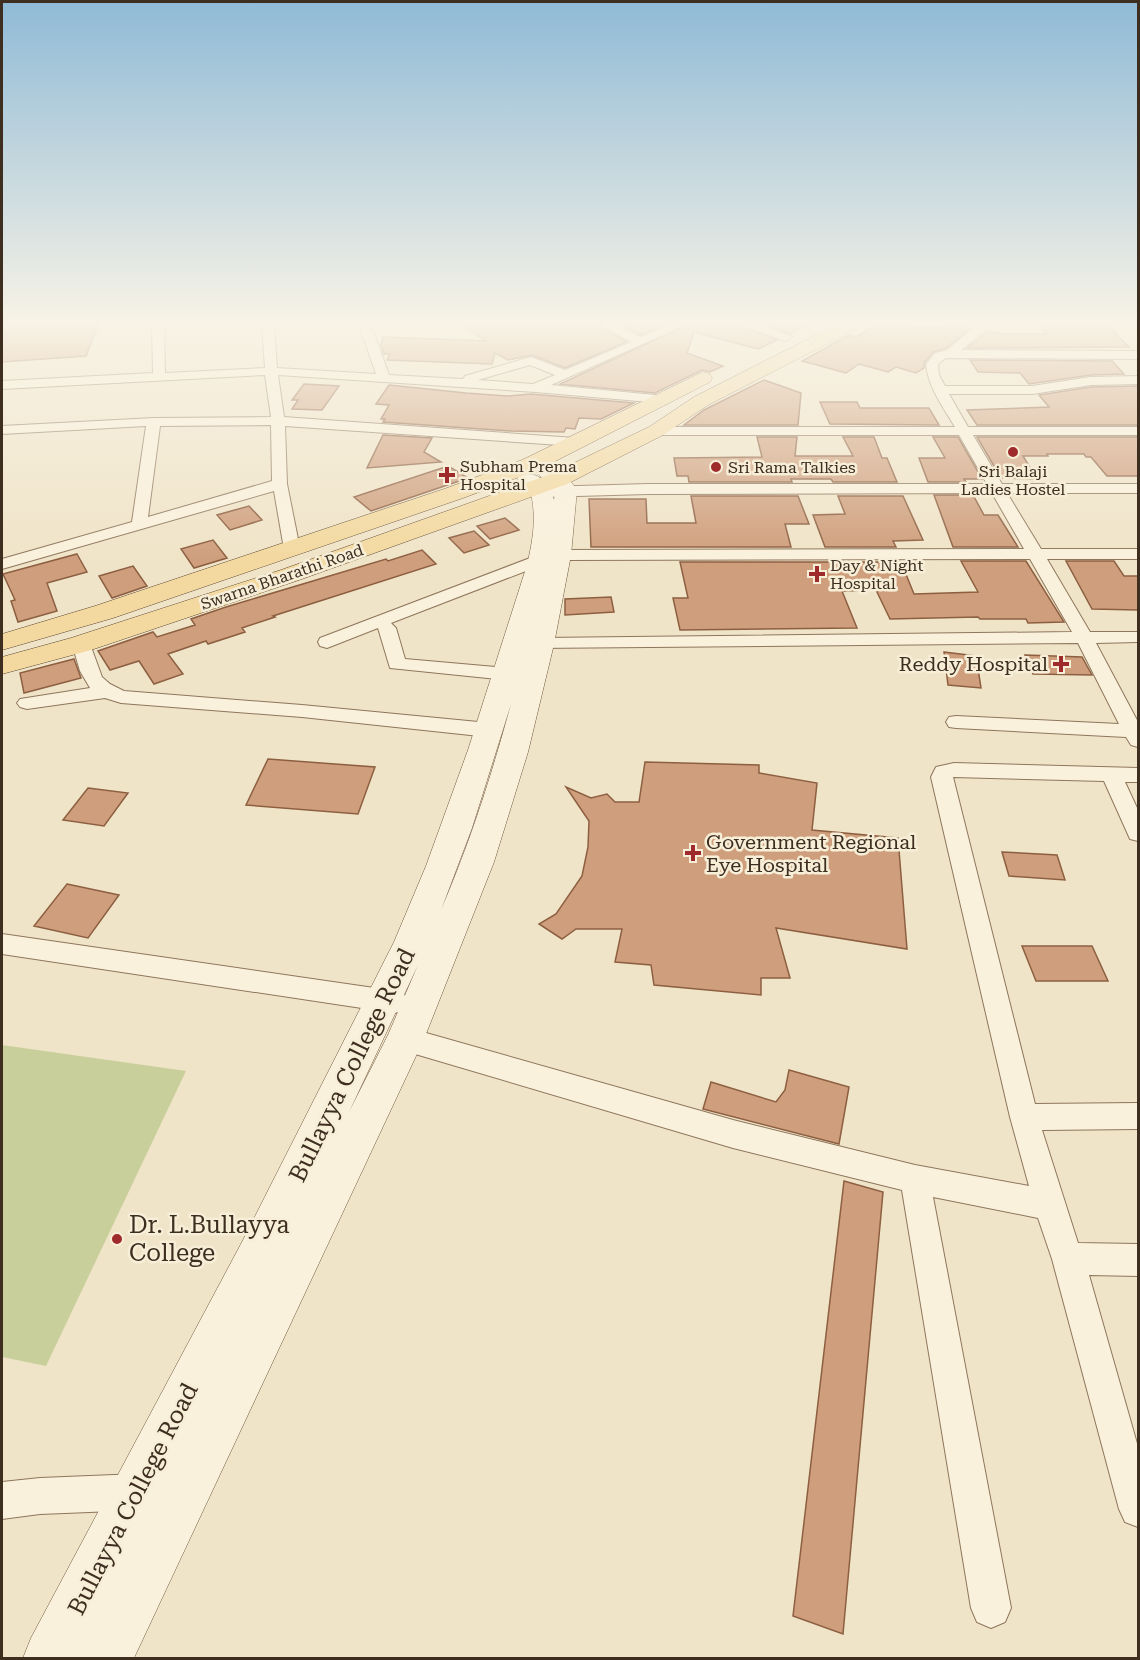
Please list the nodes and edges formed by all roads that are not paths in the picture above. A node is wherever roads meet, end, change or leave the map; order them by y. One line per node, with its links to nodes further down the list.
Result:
1 (275, 402): 6 (street)
2 (654, 402): 12 (main road)
3 (680, 402): 13 (main road)
4 (699, 402): 9 (main road)
5 (947, 402): 10 (street)
6 (278, 421): 7 (street); 12 (street); 14 (street)
7 (154, 422): 8 (street); 17 (street)
8 (2, 430)
9 (656, 431): 10 (street); 13 (main road)
10 (964, 431): 11 (street); 15 (street)
11 (1138, 431)
12 (575, 442): 18 (main road)
13 (547, 483): 15 (street); 21 (main road, Bullayya College Road); 28 (main road, Swarna Bharathi Road); 30 (main road)
14 (280, 484): 17 (street); 18 (street)
15 (997, 488): 16 (street); 19 (street)
16 (1138, 488)
17 (140, 525): 22 (street)
18 (292, 549): 26 (main road)
19 (1034, 553): 20 (street); 21 (street); 24 (street)
20 (1138, 554)
21 (549, 557): 27 (street); 29 (main road, Bullayya College Road); 32 (main road, Bullayya College Road)
22 (2, 564)
23 (387, 628): 32 (street)
24 (1083, 636): 25 (street); 29 (street); 37 (street)
25 (1138, 637)
26 (2, 642)
27 (327, 642)
28 (81, 644): 31 (main road, Swarna Bharathi Road); 33 (street)
29 (541, 644): 42 (main road, Bullayya College Road)
30 (2, 654)
31 (2, 666)
32 (507, 674): 36 (main road, Bullayya College Road)
33 (104, 692): 34 (street); 36 (street)
34 (27, 703)
35 (956, 722): 37 (street)
36 (489, 730): 42 (main road, Bullayya College Road)
37 (1136, 735)
38 (1110, 774): 39 (street); 40 (street); 44 (street)
39 (1138, 775)
40 (1138, 834)
41 (2, 944): 42 (street)
42 (403, 1015): 45 (street); 49 (main road, Bullayya College Road); 50 (main road, Bullayya College Road)
43 (1138, 1116): 44 (street)
44 (1024, 1118): 46 (street)
45 (915, 1179): 46 (street); 53 (street)
46 (1049, 1205): 47 (street)
47 (1068, 1259): 48 (street); 52 (street)
48 (1138, 1260)
49 (135, 1492): 50 (street); 51 (street); 54 (main road, Bullayya College Road)
50 (186, 1492): 55 (main road, Bullayya College Road)
51 (2, 1501)
52 (1138, 1509)
53 (991, 1608)
54 (51, 1659)
55 (105, 1659)

